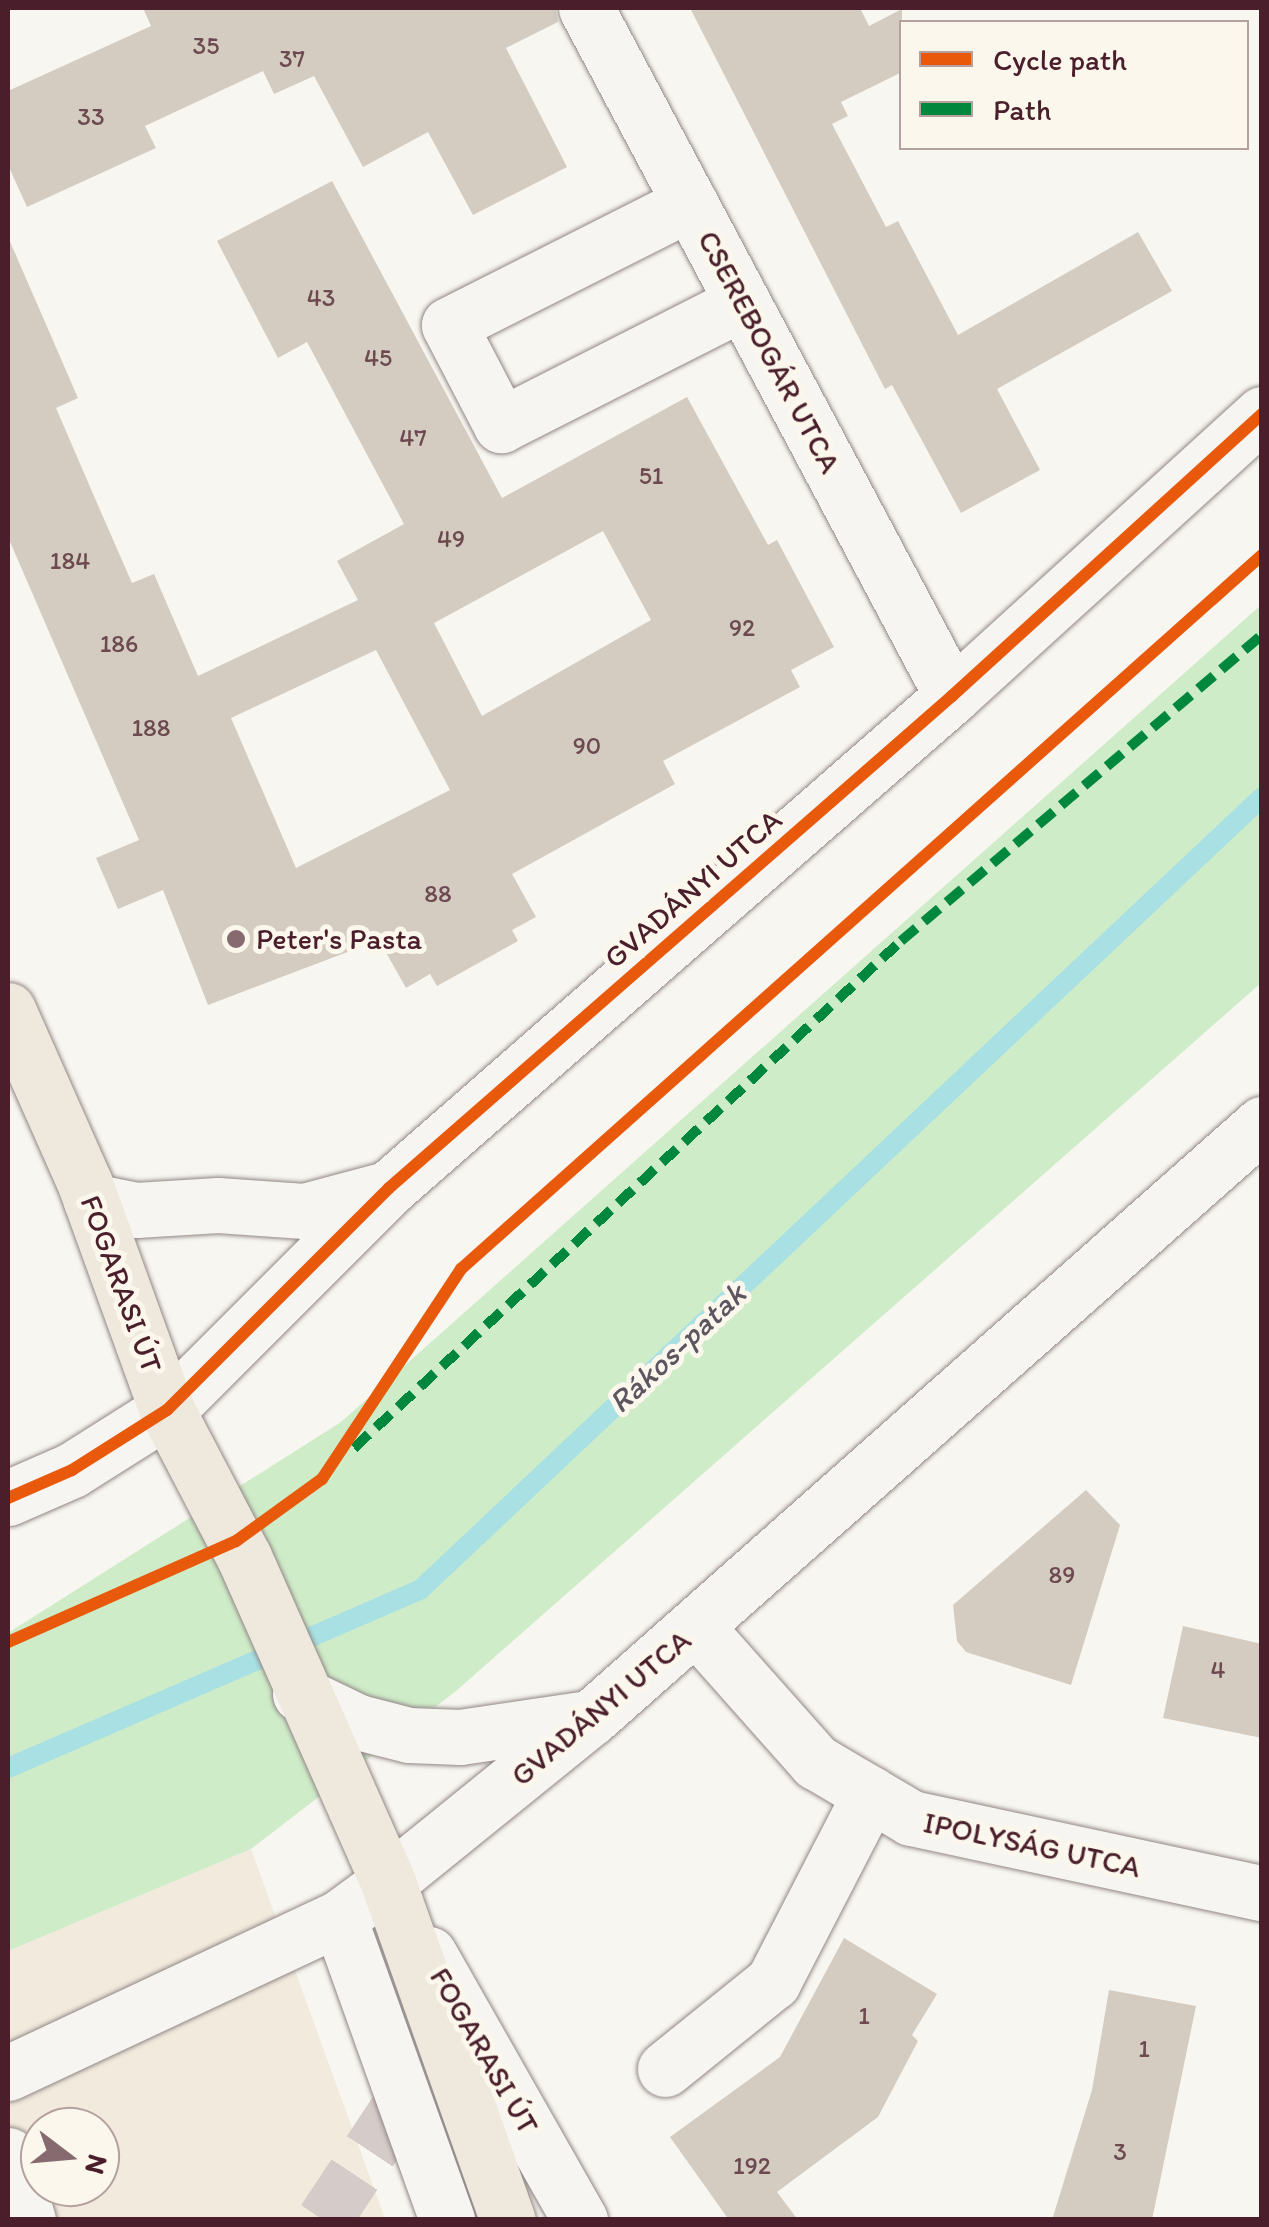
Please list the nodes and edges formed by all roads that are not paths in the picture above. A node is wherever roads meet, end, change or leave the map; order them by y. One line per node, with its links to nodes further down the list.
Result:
1 (586, 8): 2 (street, CSEREBOGÁR UTCA)
2 (690, 203): 3 (street, CSEREBOGÁR UTCA); 3 (street)
3 (743, 302): 5 (street, CSEREBOGÁR UTCA)
4 (1262, 414): 5 (street, GVADÁNYI UTCA)
5 (952, 696): 8 (street, GVADÁNYI UTCA)
6 (8, 1010): 9 (main road, FOGARASI ÚT)
7 (1262, 1124): 12 (street, GVADÁNYI UTCA)
8 (389, 1188): 9 (street); 10 (street, GVADÁNYI UTCA)
9 (91, 1201): 10 (main road, FOGARASI ÚT)
10 (167, 1410): 11 (street, GVADÁNYI UTCA); 13 (main road, FOGARASI ÚT)
11 (8, 1498)
12 (696, 1627): 14 (street, GVADÁNYI UTCA); 15 (street, IPOLYSÁG UTCA)
13 (300, 1694): 14 (street); 16 (main road, FOGARASI ÚT)
14 (592, 1717): 16 (street, GVADÁNYI UTCA)
15 (870, 1794): 17 (street, IPOLYSÁG UTCA); 19 (street)
16 (388, 1882): 18 (street, GVADÁNYI UTCA); 24 (main road, FOGARASI ÚT); 25 (street, FOGARASI ÚT)
17 (1262, 1893)
18 (339, 1918): 20 (street, GVADÁNYI UTCA); 23 (street)
19 (665, 2069)
20 (8, 2074)
21 (8, 2155): 22 (street)
22 (28, 2220)
23 (447, 2220)
24 (508, 2220)
25 (580, 2220)

